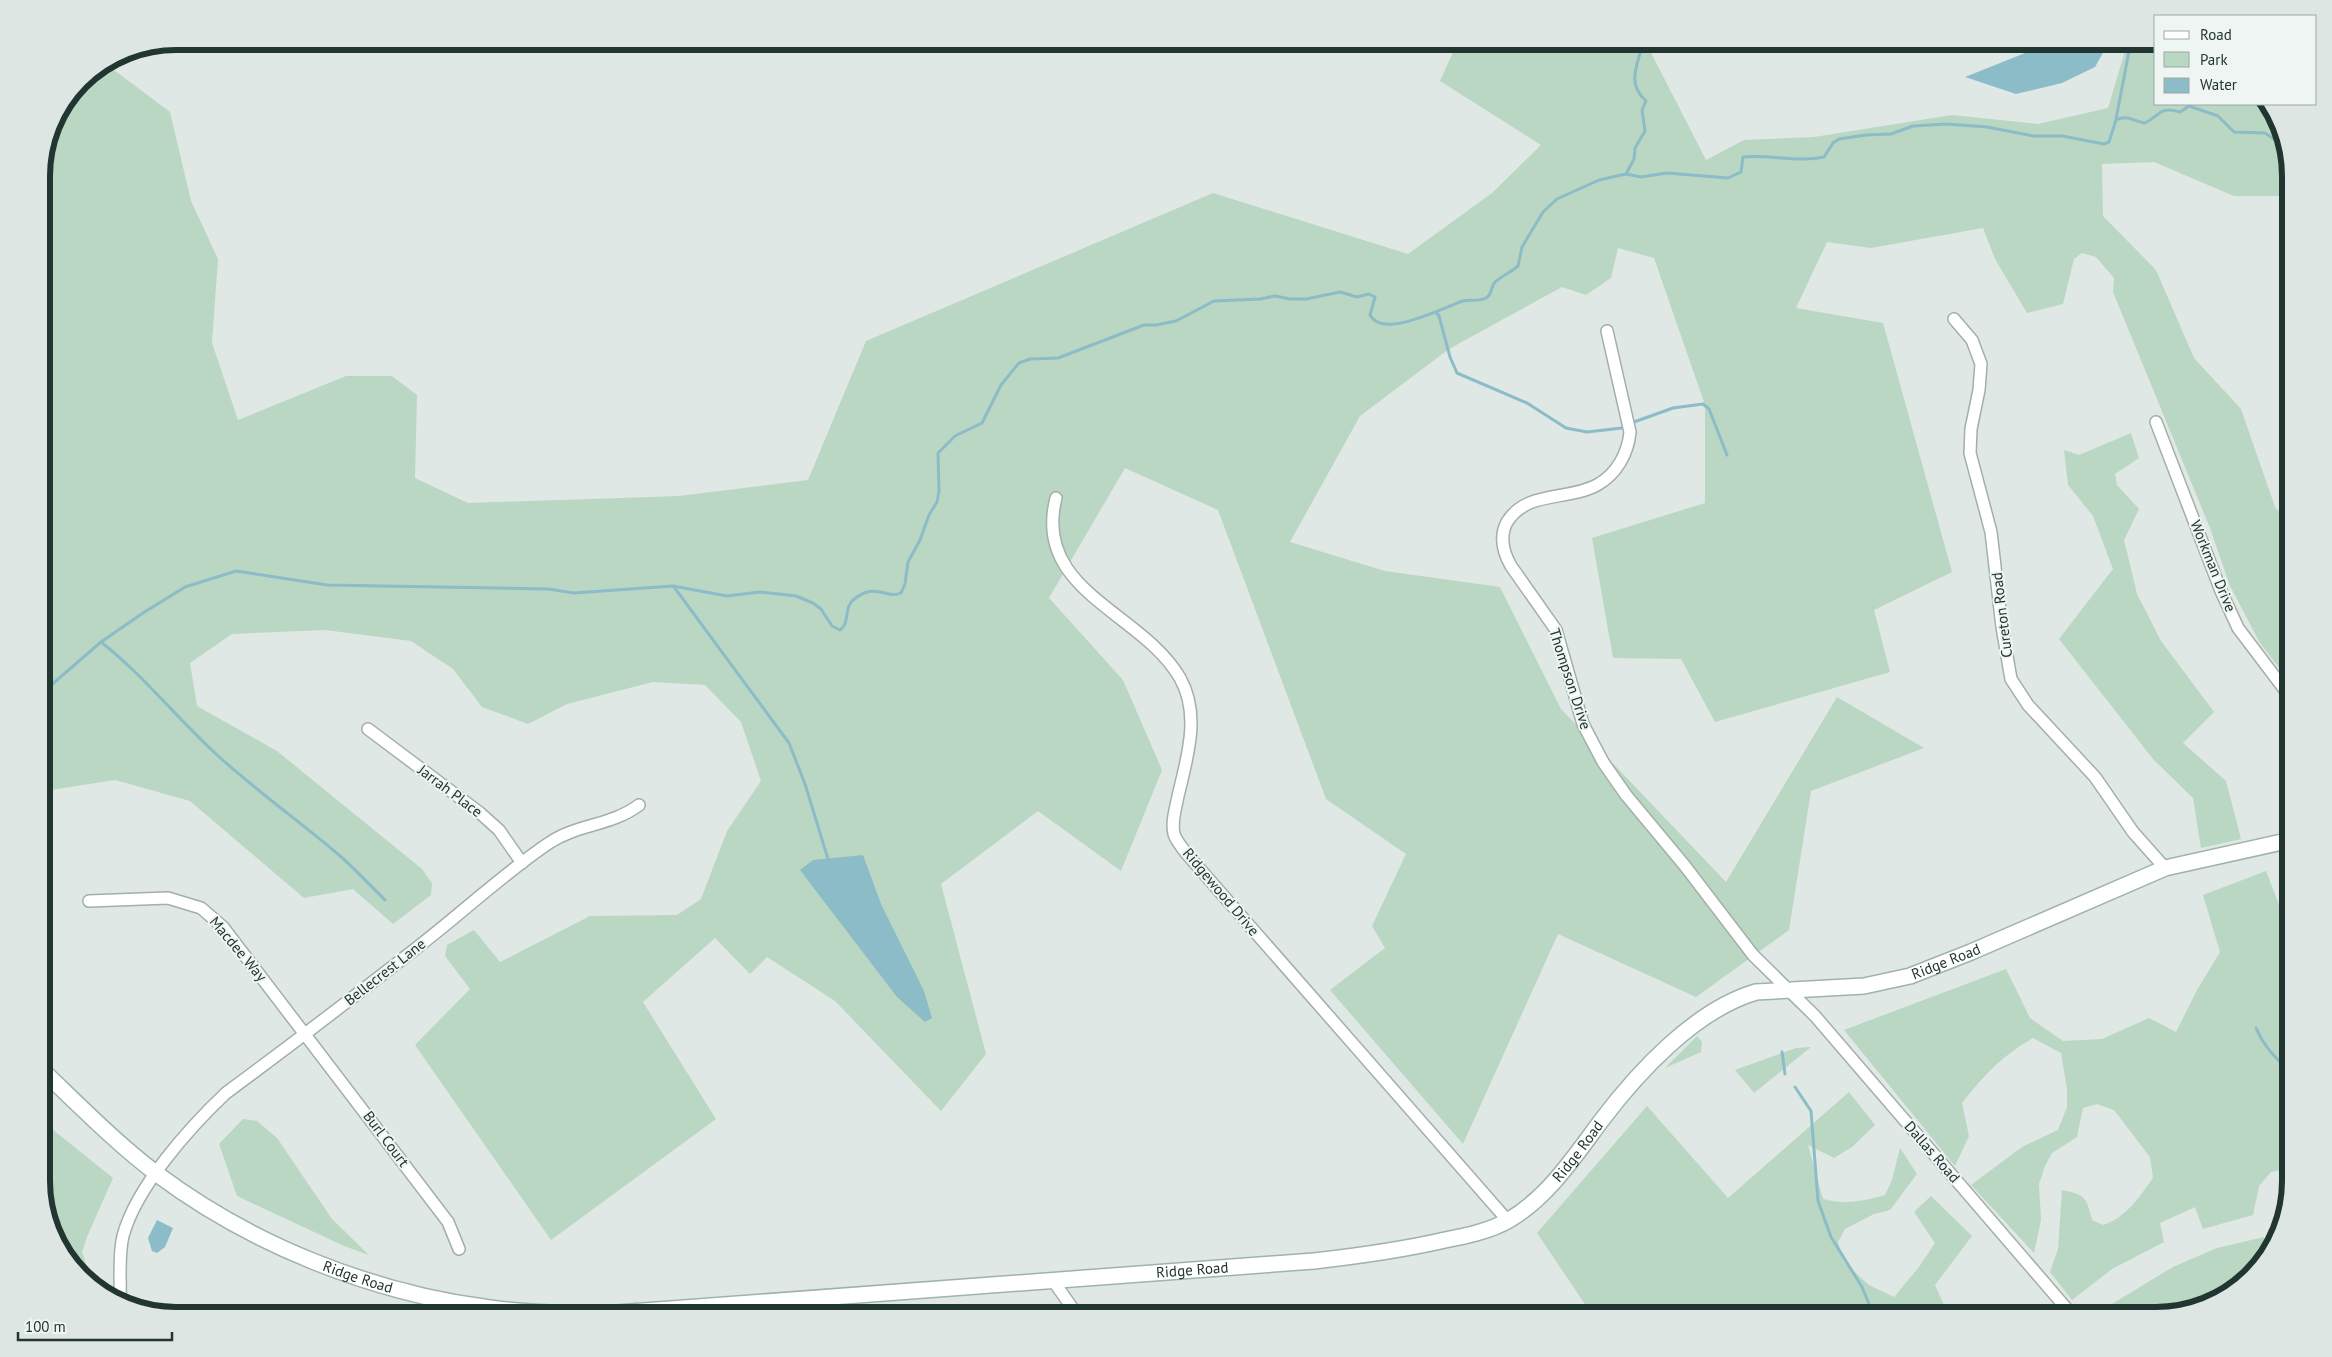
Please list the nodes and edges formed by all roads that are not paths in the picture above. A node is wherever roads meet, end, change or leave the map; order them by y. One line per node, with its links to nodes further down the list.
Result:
1 (1954, 319): 10 (street, Cureton Road)
2 (1607, 331): 12 (street, Thompson Drive)
3 (2156, 422): 5 (street, Workman Drive)
4 (1056, 498): 16 (street, Ridgewood Drive)
5 (2282, 686)
6 (368, 730): 9 (street, Jarrah Place)
7 (639, 805): 9 (street, Bellecrest Lane)
8 (2282, 842): 10 (street, Ridge Road)
9 (522, 863): 13 (street, Bellecrest Lane)
10 (2165, 868): 12 (street, Ridge Road)
11 (89, 901): 13 (street, Macdee Way)
12 (1788, 990): 16 (street, Ridge Road); 25 (street, Dallas Road)
13 (305, 1033): 15 (street, Bellecrest Lane); 17 (street, Burl Court)
14 (50, 1077): 15 (street, Ridge Road)
15 (156, 1174): 19 (street, Bellecrest Lane); 21 (street, Ridge Road)
16 (1508, 1221): 18 (street, Ridge Road)
17 (459, 1249)
18 (1054, 1282): 20 (street, Ridge Road); 24 (street)
19 (120, 1293)
20 (816, 1299): 22 (street, Ridge Road); 23 (street)
21 (482, 1307)
22 (702, 1307)
23 (817, 1307)
24 (1072, 1307)
25 (2066, 1307)

